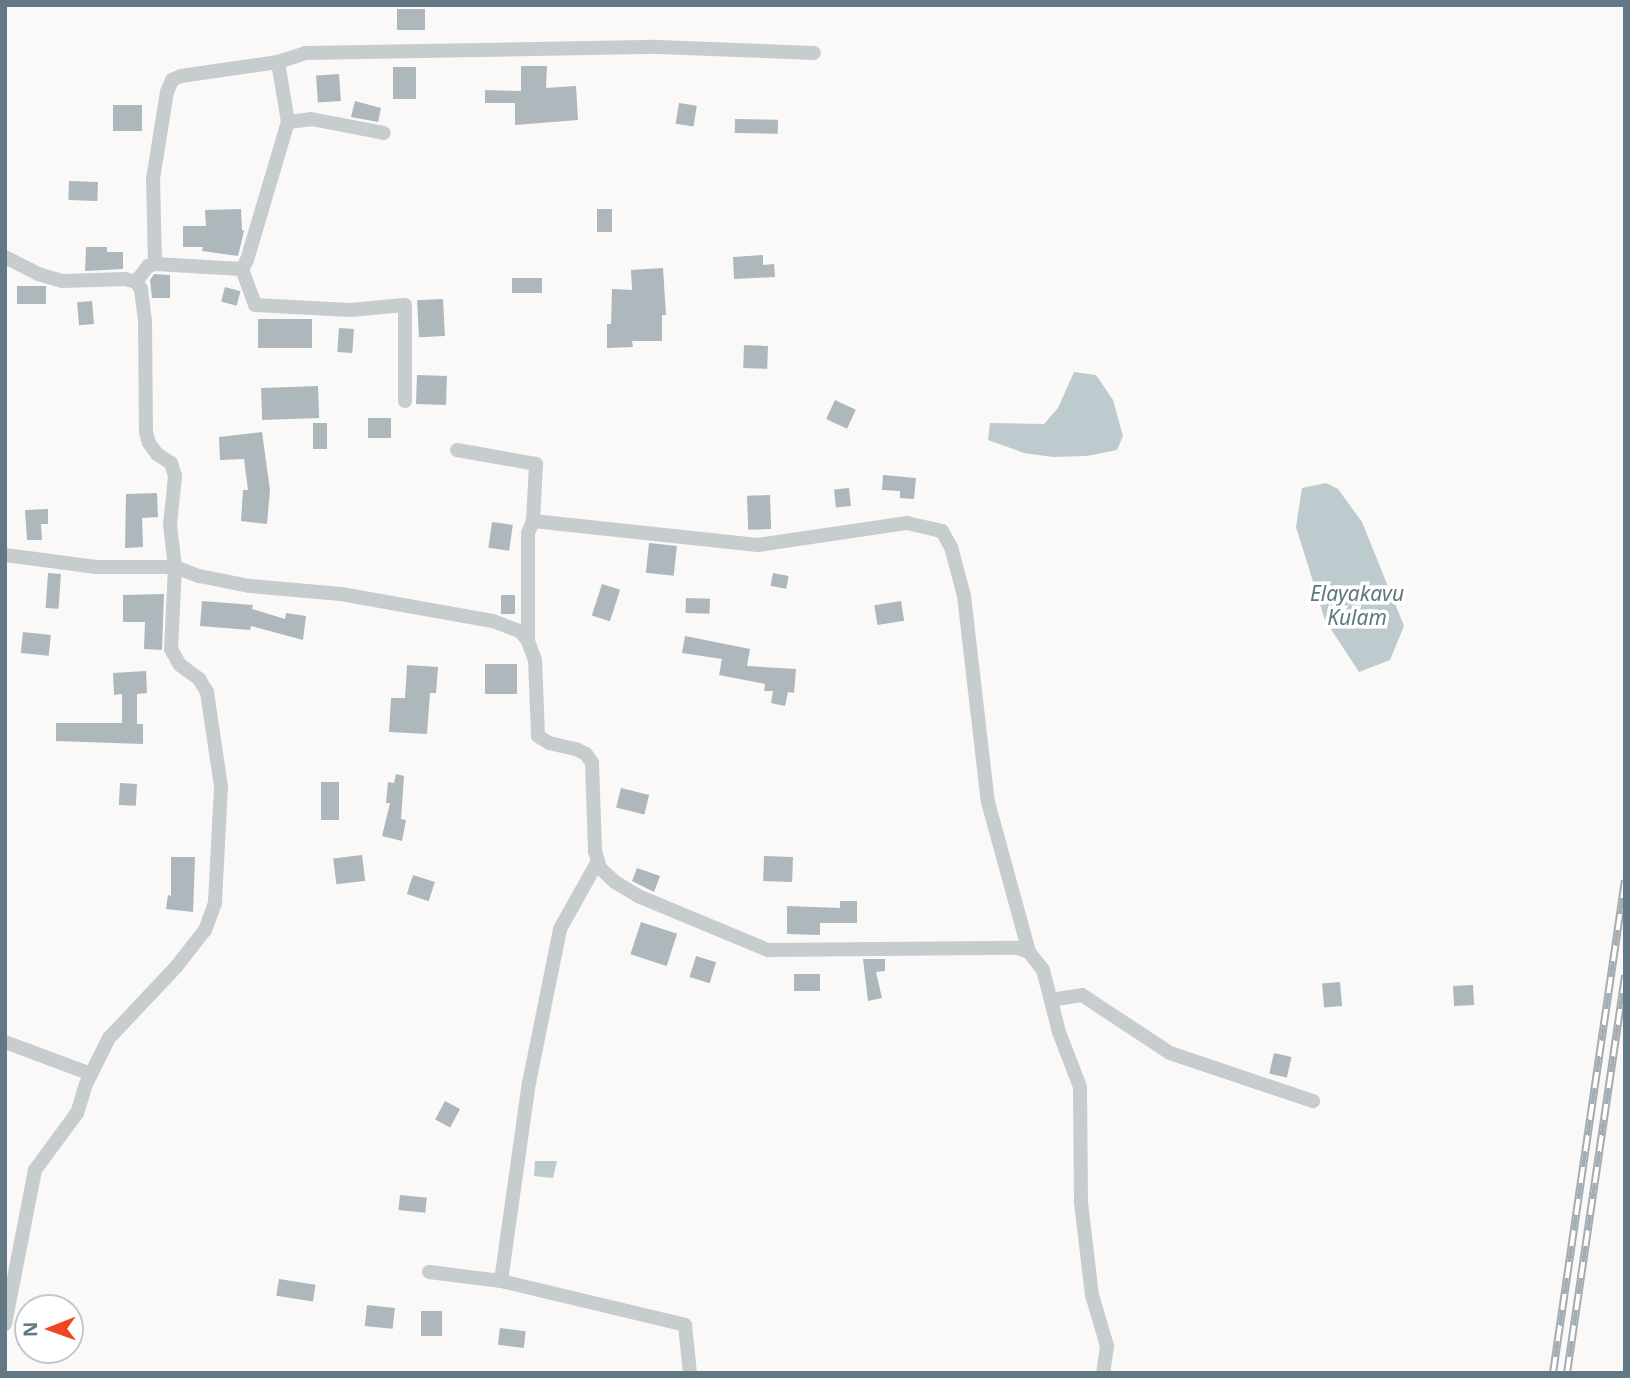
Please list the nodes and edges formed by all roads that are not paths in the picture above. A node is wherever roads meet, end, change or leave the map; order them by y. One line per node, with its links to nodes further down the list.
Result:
1 (814, 53): 2 (street)
2 (278, 62): 3 (street); 6 (street)
3 (288, 122): 4 (street); 7 (street)
4 (384, 133)
5 (5, 257): 8 (street)
6 (155, 264): 7 (street); 8 (street)
7 (242, 269): 9 (street)
8 (136, 282): 13 (street)
9 (405, 401)
10 (457, 450): 11 (street)
11 (533, 521): 14 (street); 16 (street)
12 (5, 555): 13 (street)
13 (175, 567): 14 (street); 19 (street)
14 (528, 641): 15 (street)
15 (598, 861): 16 (street); 22 (street)
16 (1029, 952): 17 (street)
17 (1051, 1000): 20 (street); 25 (street)
18 (5, 1042): 19 (street)
19 (91, 1074): 23 (street)
20 (1313, 1101)
21 (429, 1272): 22 (street)
22 (501, 1281): 24 (street)
23 (5, 1324)
24 (690, 1373)
25 (1103, 1373)

